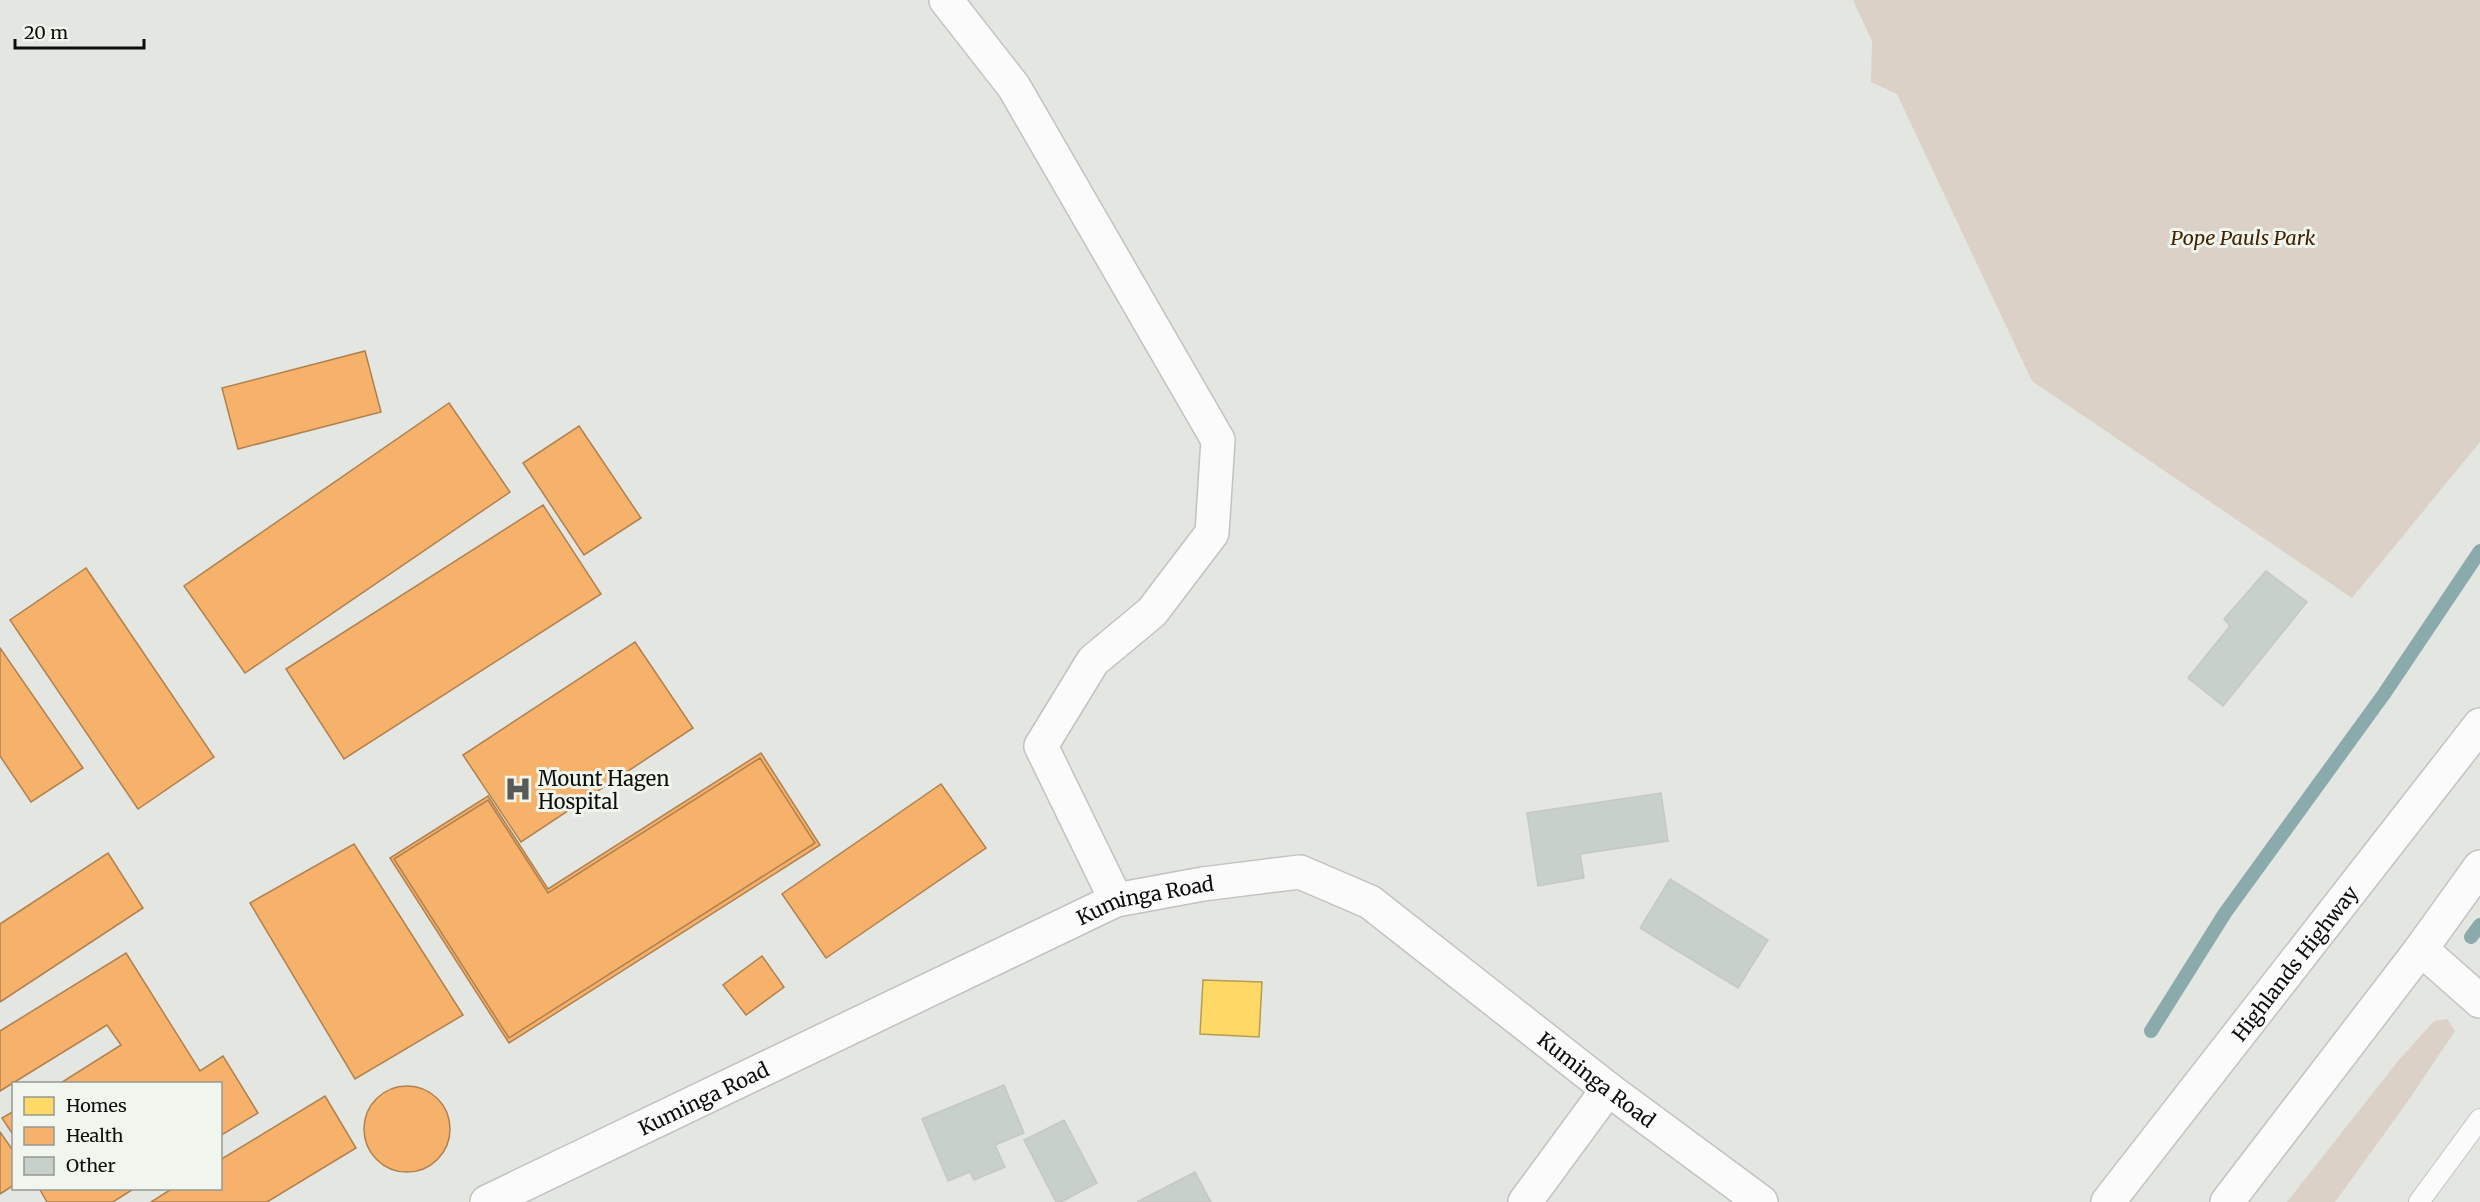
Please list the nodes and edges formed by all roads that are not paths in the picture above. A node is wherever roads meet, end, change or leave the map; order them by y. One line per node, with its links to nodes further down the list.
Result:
1 (946, 0): 4 (main road)
2 (2480, 725): 12 (main road, Highlands Highway)
3 (2480, 867): 5 (main road)
4 (1116, 900): 7 (main road, Kuminga Road); 9 (main road, Kuminga Road)
5 (2421, 949): 6 (main road); 13 (main road)
6 (2480, 1001)
7 (1608, 1089): 10 (main road); 11 (main road, Kuminga Road)
8 (2480, 1119): 14 (lane)
9 (487, 1202)
10 (1525, 1202)
11 (1761, 1202)
12 (2108, 1202)
13 (2227, 1202)
14 (2419, 1202)

